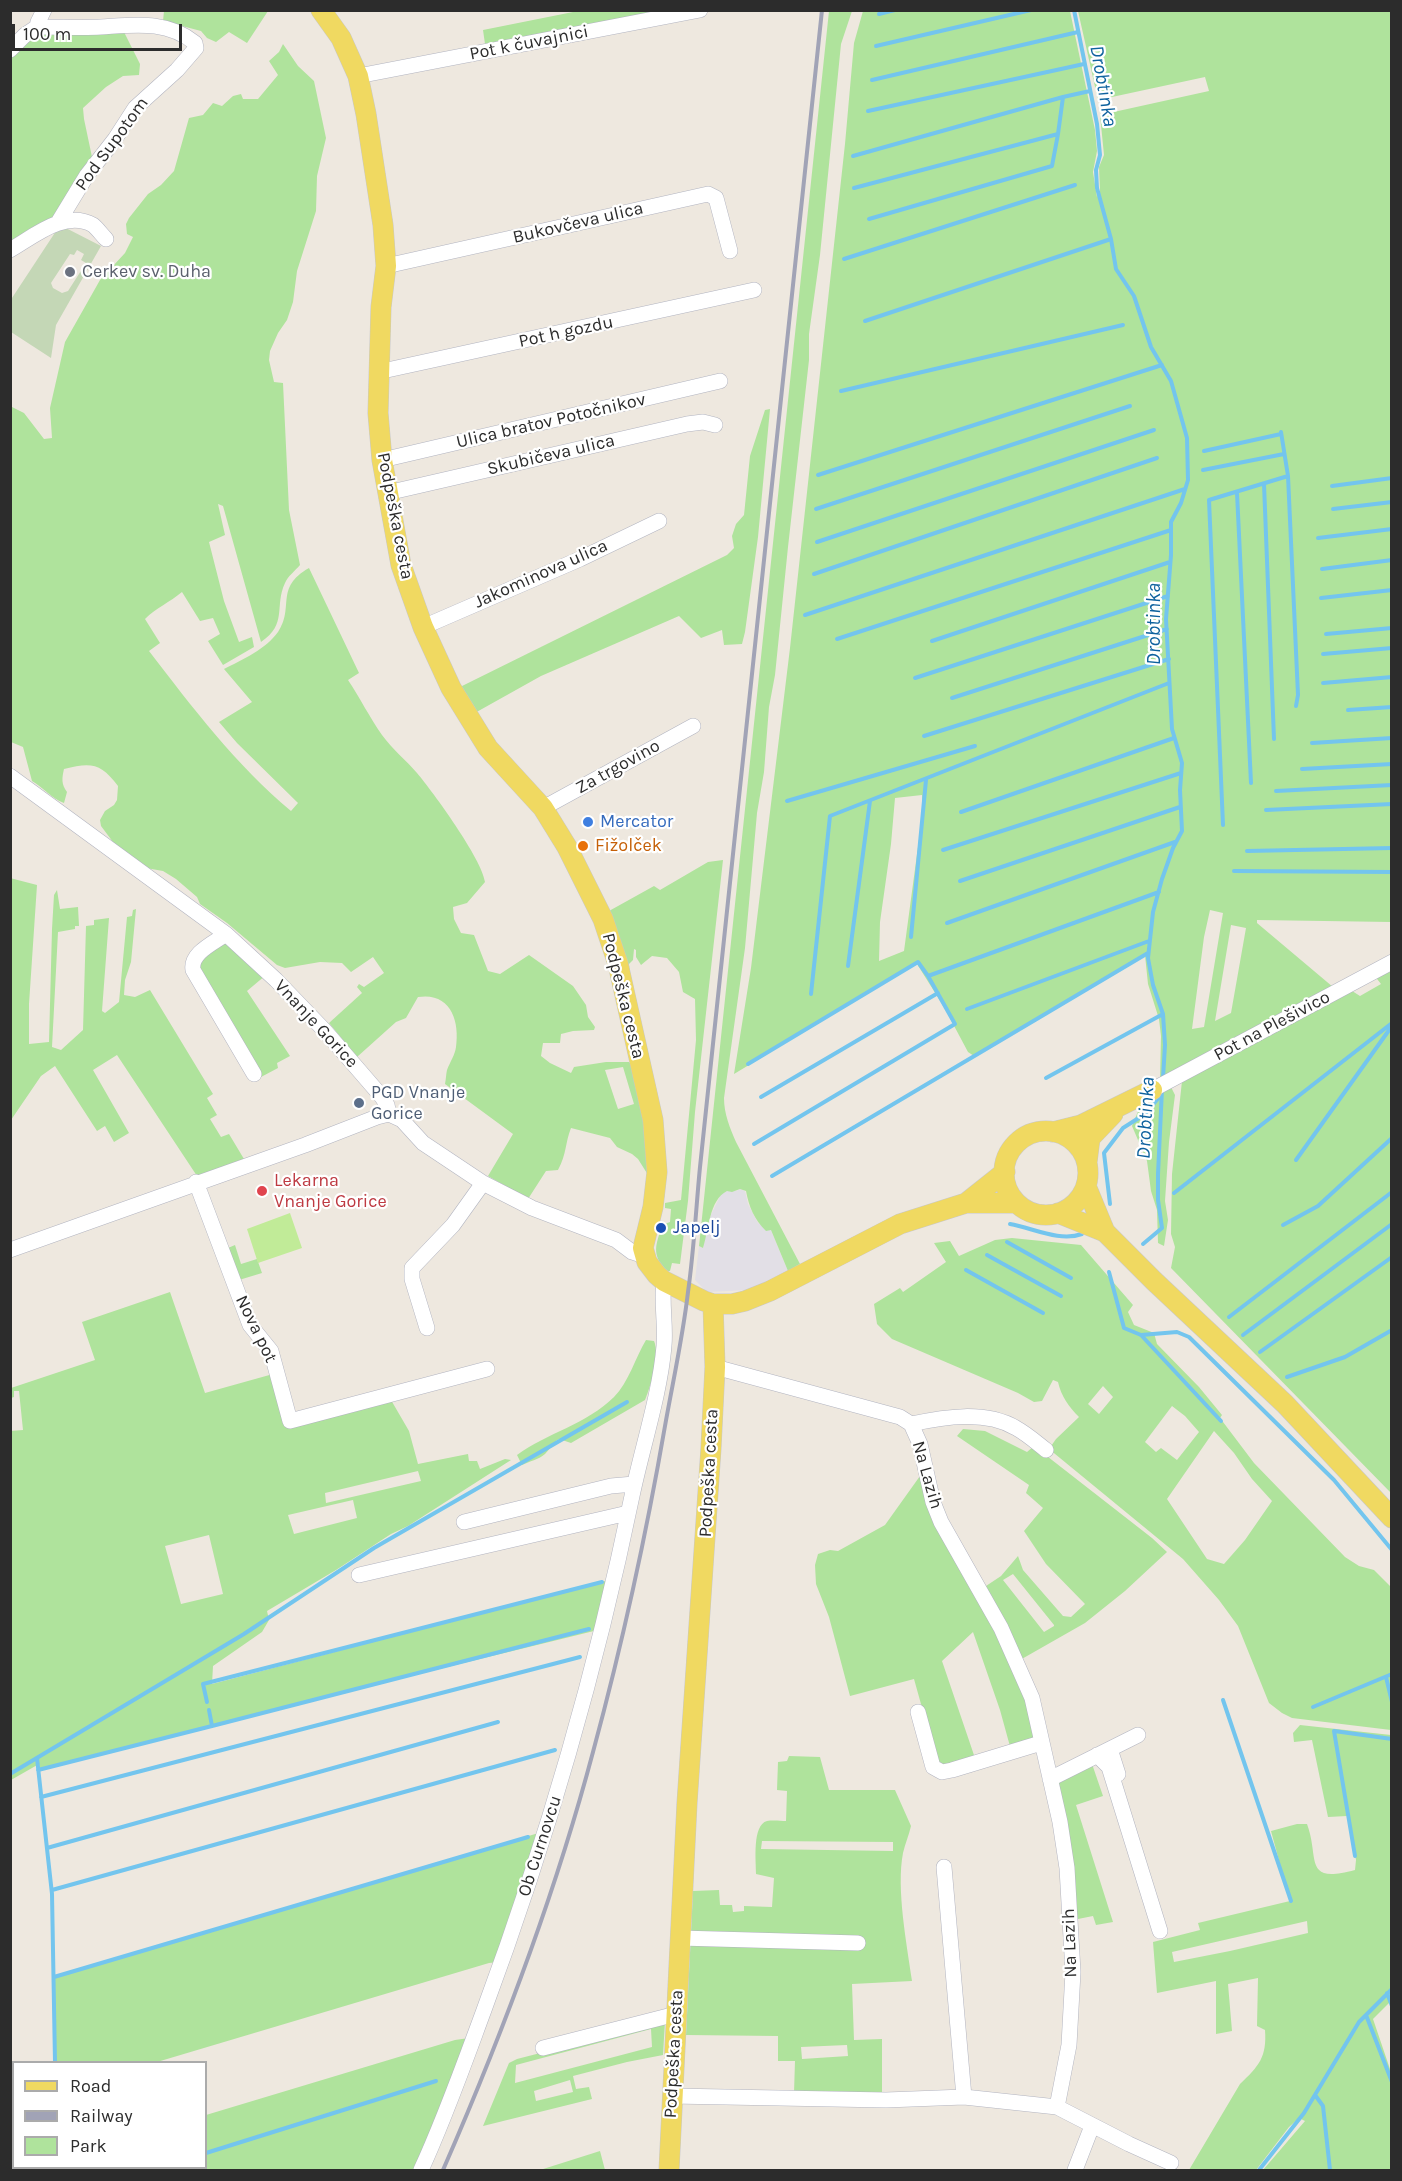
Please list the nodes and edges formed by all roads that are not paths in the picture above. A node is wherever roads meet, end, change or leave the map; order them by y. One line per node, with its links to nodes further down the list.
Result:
1 (321, 10): 5 (main road, Podpeška cesta)
2 (700, 10): 5 (street, Pot k čuvajnici)
3 (42, 18): 4 (street); 6 (street, Pod Supotom)
4 (10, 50)
5 (358, 76): 10 (main road, Podpeška cesta)
6 (59, 221): 7 (street); 8 (street)
7 (106, 239)
8 (10, 250)
9 (730, 251): 10 (street, Bukovčeva ulica)
10 (386, 266): 12 (main road, Podpeška cesta)
11 (754, 290): 12 (street, Pot h gozdu)
12 (378, 372): 15 (main road, Podpeška cesta)
13 (720, 381): 15 (street, Ulica bratov Potočnikov)
14 (715, 425): 16 (street, Skubičeva ulica)
15 (382, 460): 16 (main road, Podpeška cesta)
16 (387, 493): 18 (main road, Podpeška cesta)
17 (659, 521): 18 (street, Jakominova ulica)
18 (423, 627): 21 (main road, Podpeška cesta)
19 (693, 726): 21 (street, Za trgovino)
20 (10, 776): 22 (street, Vnanje Gorice)
21 (543, 808): 38 (main road, Podpeška cesta)
22 (226, 934): 24 (street); 27 (street, Vnanje Gorice)
23 (1392, 962): 25 (street, Pot na Plešivico)
24 (254, 1074)
25 (1152, 1090): 26 (main road)
26 (1120, 1106): 28 (main road); 29 (main road)
27 (389, 1114): 31 (street); 32 (street, Vnanje Gorice)
28 (1053, 1132): 29 (main road); 30 (main road)
29 (1087, 1162): 33 (main road)
30 (1005, 1172): 34 (main road); 35 (main road)
31 (196, 1182): 39 (street); 44 (street, Nova pot)
32 (483, 1183): 38 (street, Vnanje Gorice); 42 (street)
33 (1086, 1186): 36 (main road); 37 (main road)
34 (966, 1203): 35 (main road); 41 (main road)
35 (1015, 1203): 36 (main road)
36 (1058, 1213): 37 (main road)
37 (1105, 1232): 49 (main road)
38 (644, 1247): 40 (main road)
39 (10, 1250)
40 (664, 1281): 41 (main road); 47 (street, Ob Curnovcu)
41 (713, 1304): 43 (main road, Podpeška cesta)
42 (427, 1328)
43 (715, 1366): 45 (street, Na Lazih); 60 (main road, Podpeška cesta)
44 (487, 1369)
45 (911, 1424): 46 (street); 54 (street, Na Lazih)
46 (1046, 1450)
47 (634, 1484): 48 (street, Ob Curnovcu); 50 (street)
48 (628, 1513): 51 (street); 69 (street, Ob Curnovcu)
49 (1392, 1518)
50 (464, 1522)
51 (359, 1575)
52 (918, 1712): 54 (street)
53 (1138, 1735): 55 (street)
54 (1041, 1743): 56 (street, Na Lazih)
55 (1104, 1752): 56 (street); 58 (street); 59 (street)
56 (1050, 1779): 66 (street, Na Lazih)
57 (944, 1868): 65 (street)
58 (1153, 1880)
59 (1160, 1931)
60 (680, 1938): 61 (street); 62 (main road, Podpeška cesta)
61 (858, 1943)
62 (676, 2014): 63 (street); 64 (main road, Podpeška cesta)
63 (543, 2048)
64 (672, 2097): 65 (street); 70 (main road, Podpeška cesta)
65 (964, 2097): 66 (street)
66 (1057, 2107): 67 (street)
67 (1092, 2126): 68 (street); 71 (street)
68 (1171, 2163)
69 (421, 2170)
70 (669, 2170)
71 (1076, 2170)

